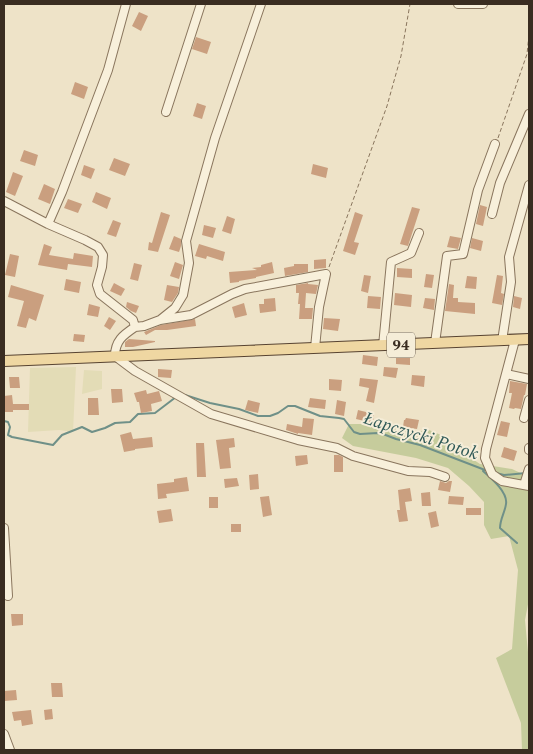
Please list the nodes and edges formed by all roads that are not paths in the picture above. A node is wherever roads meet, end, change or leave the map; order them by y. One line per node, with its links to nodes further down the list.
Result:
1 (126, 4): 12 (street)
2 (201, 4): 6 (street)
3 (261, 4): 14 (street)
4 (458, 4): 5 (street)
5 (482, 4)
6 (166, 112)
7 (529, 114): 11 (street)
8 (496, 144): 19 (street)
9 (529, 186): 18 (street)
10 (4, 201): 12 (street)
11 (492, 214)
12 (48, 224): 15 (street)
13 (419, 233): 20 (street)
14 (160, 320): 15 (street); 21 (street)
15 (135, 327): 22 (street)
16 (515, 340): 17 (main road, 94); 18 (main road, 94); 24 (street)
17 (529, 340)
18 (502, 341): 19 (main road, 94)
19 (435, 343): 20 (main road, 94)
20 (383, 346): 21 (main road, 94)
21 (314, 348): 22 (main road, 94)
22 (115, 356): 23 (main road, 94); 29 (street)
23 (4, 361)
24 (506, 374): 25 (street); 30 (street)
25 (529, 379)
26 (529, 400): 27 (street)
27 (524, 418)
28 (529, 469): 30 (street)
29 (445, 477)
30 (527, 485)
31 (4, 528): 32 (street)
32 (8, 596)
33 (4, 734): 34 (street)
34 (10, 750)

